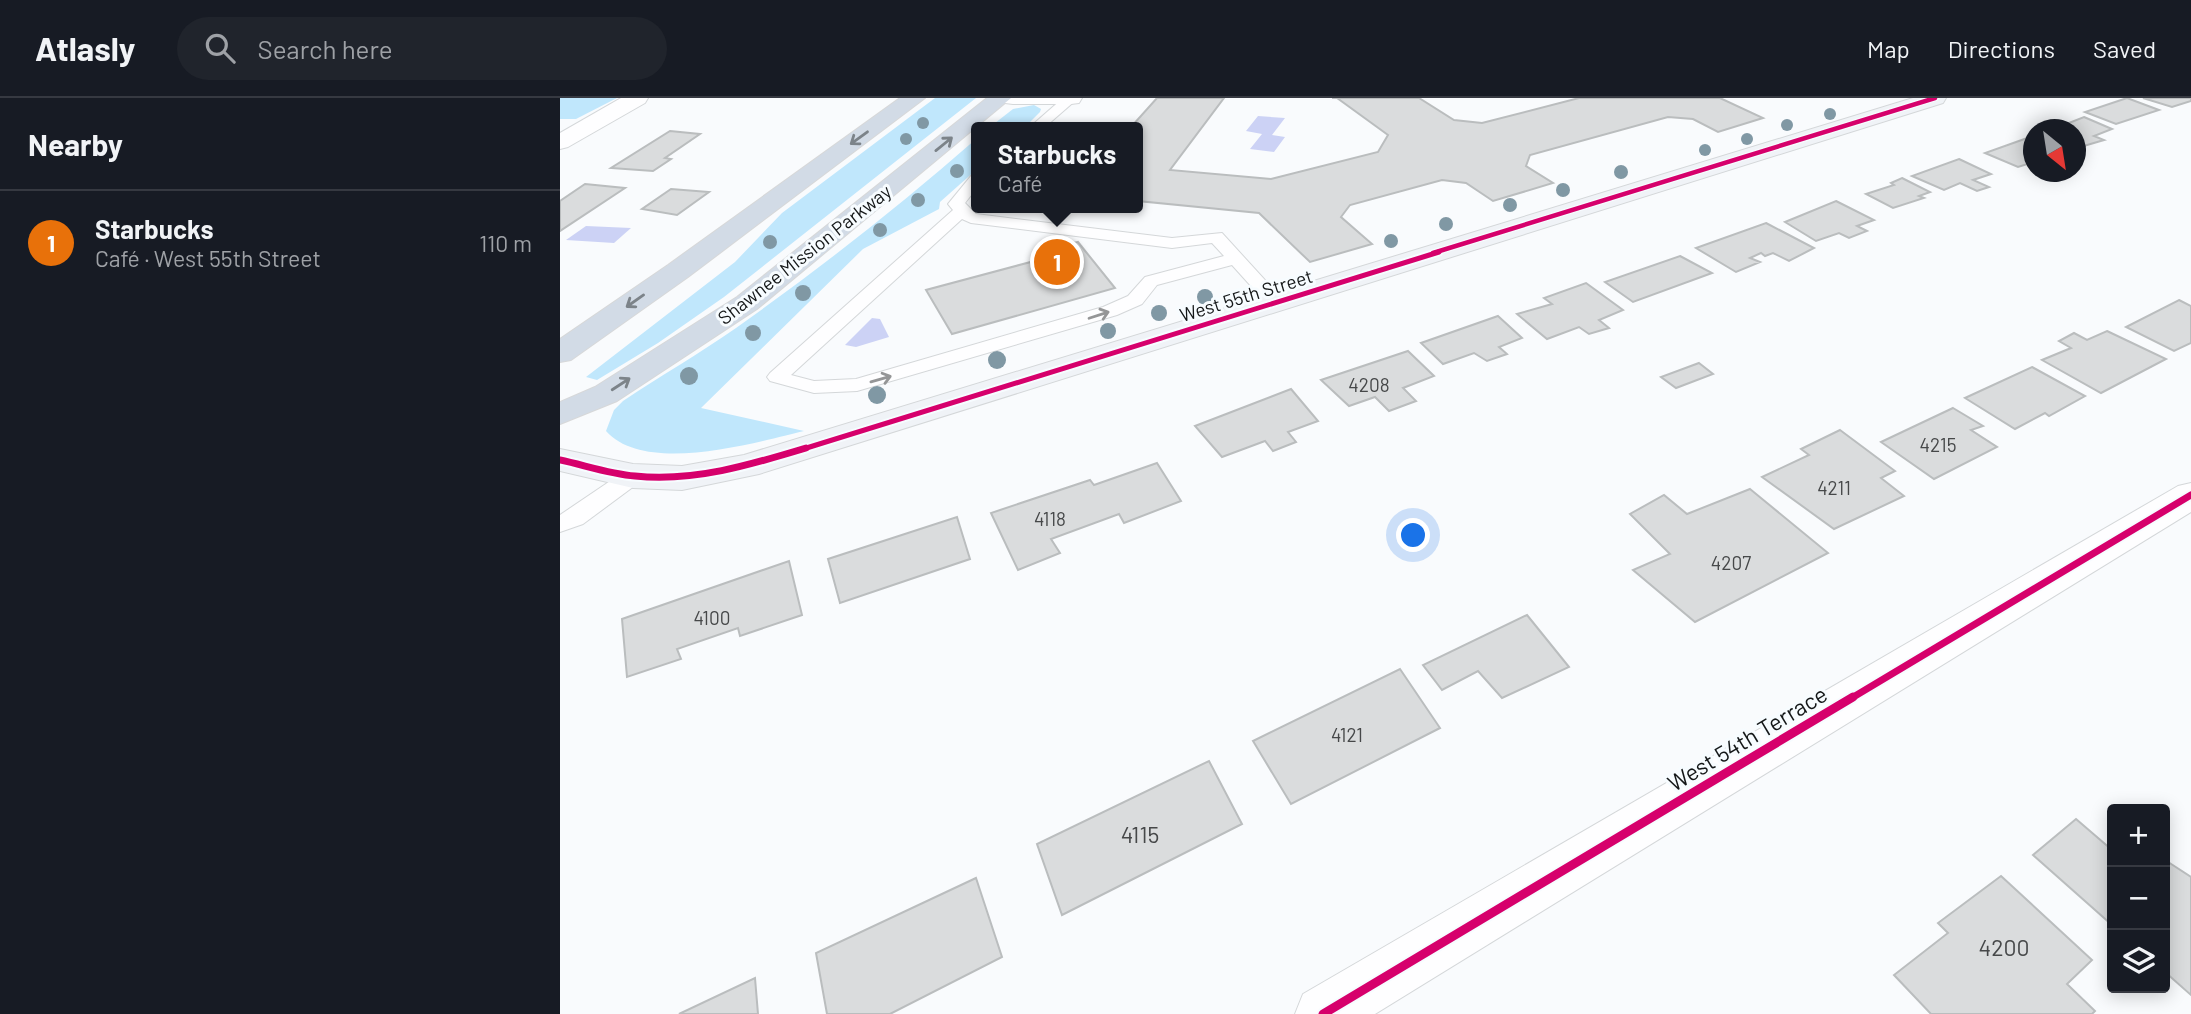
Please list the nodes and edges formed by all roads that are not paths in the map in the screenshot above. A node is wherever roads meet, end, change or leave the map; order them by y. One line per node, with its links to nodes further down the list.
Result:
1 (637, 98): 8 (street)
2 (914, 98): 13 (highway, one-way to 13)
3 (1000, 98): 14 (highway, Shawnee Mission Parkway, one-way to 3)
4 (1013, 98): 6 (street)
5 (1935, 98): 12 (street, West 55th Street)
6 (1070, 99): 7 (lane)
7 (1043, 122)
8 (560, 142)
9 (971, 185): 10 (lane)
10 (962, 210): 11 (lane); 11 (lane, one-way to 11)
11 (1236, 258): 12 (lane)
12 (1276, 302): 16 (street, West 55th Street)
13 (560, 353)
14 (560, 414)
15 (560, 460): 16 (street, West 55th Street)
16 (633, 476): 18 (lane)
17 (2191, 495): 19 (street, West 54th Terrace)
18 (560, 524)
19 (1323, 1014)

